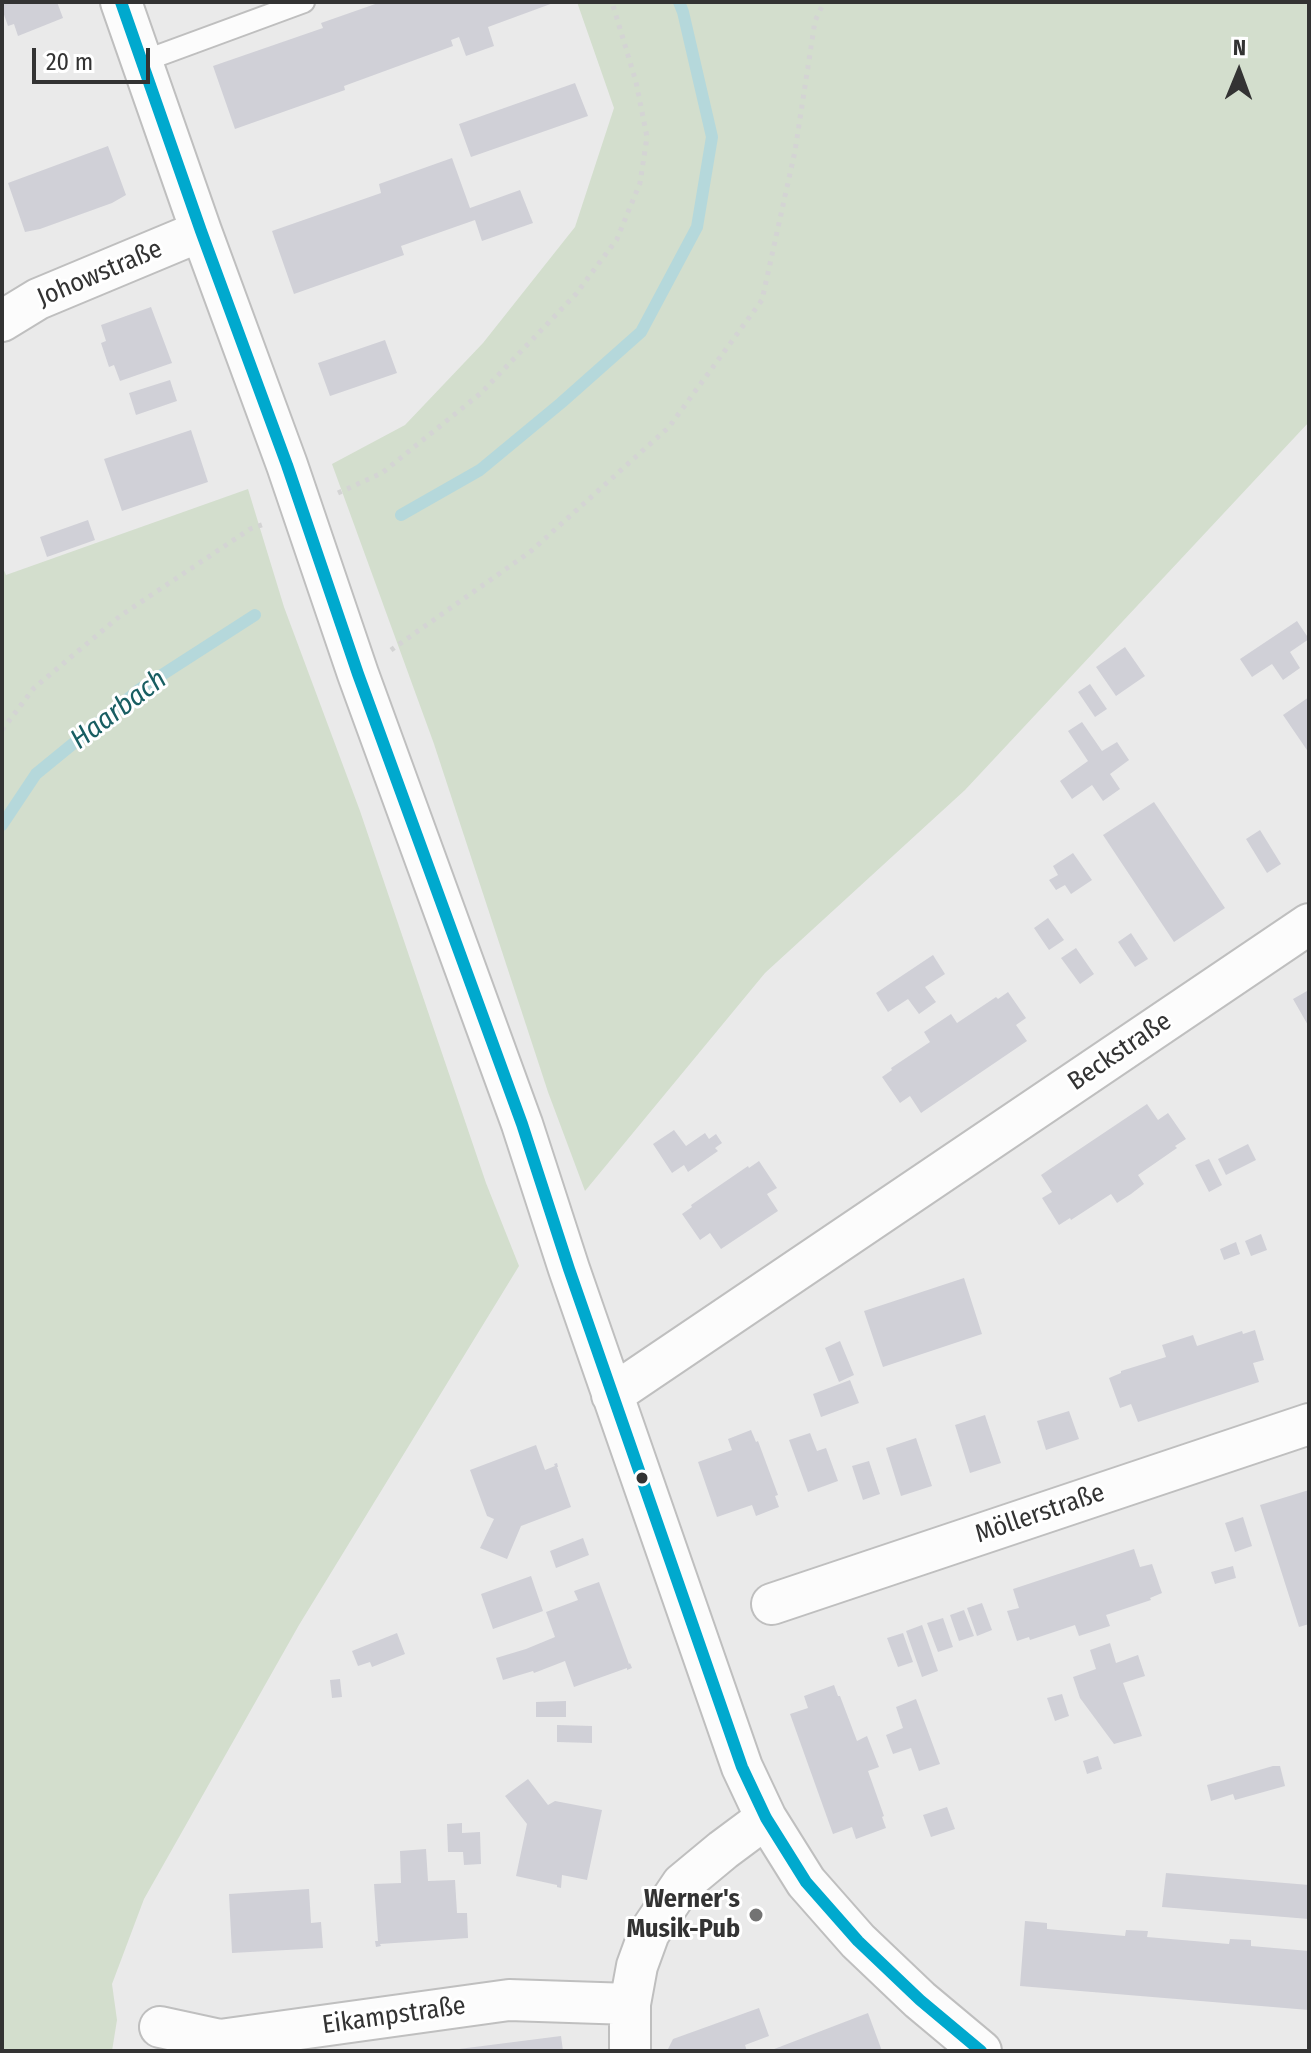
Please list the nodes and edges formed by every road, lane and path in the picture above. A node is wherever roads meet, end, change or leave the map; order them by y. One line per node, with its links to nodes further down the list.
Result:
1 (121, 2): 5 (street)
2 (304, 2): 5 (lane)
3 (612, 2): 8 (path)
4 (824, 2): 9 (path)
5 (141, 62): 6 (street)
6 (201, 231): 7 (street, Johowstraße); 8 (street)
7 (2, 321)
8 (301, 510): 9 (street); 10 (path)
9 (358, 674): 12 (street)
10 (2, 730)
11 (1309, 924): 12 (street, Beckstraße)
12 (612, 1395): 15 (street)
13 (1309, 1424): 14 (street, Möllerstraße)
14 (772, 1604)
15 (766, 1818): 16 (street); 19 (street)
16 (630, 2004): 17 (street, Eikampstraße); 18 (street)
17 (160, 2027)
18 (630, 2051)
19 (981, 2051)

